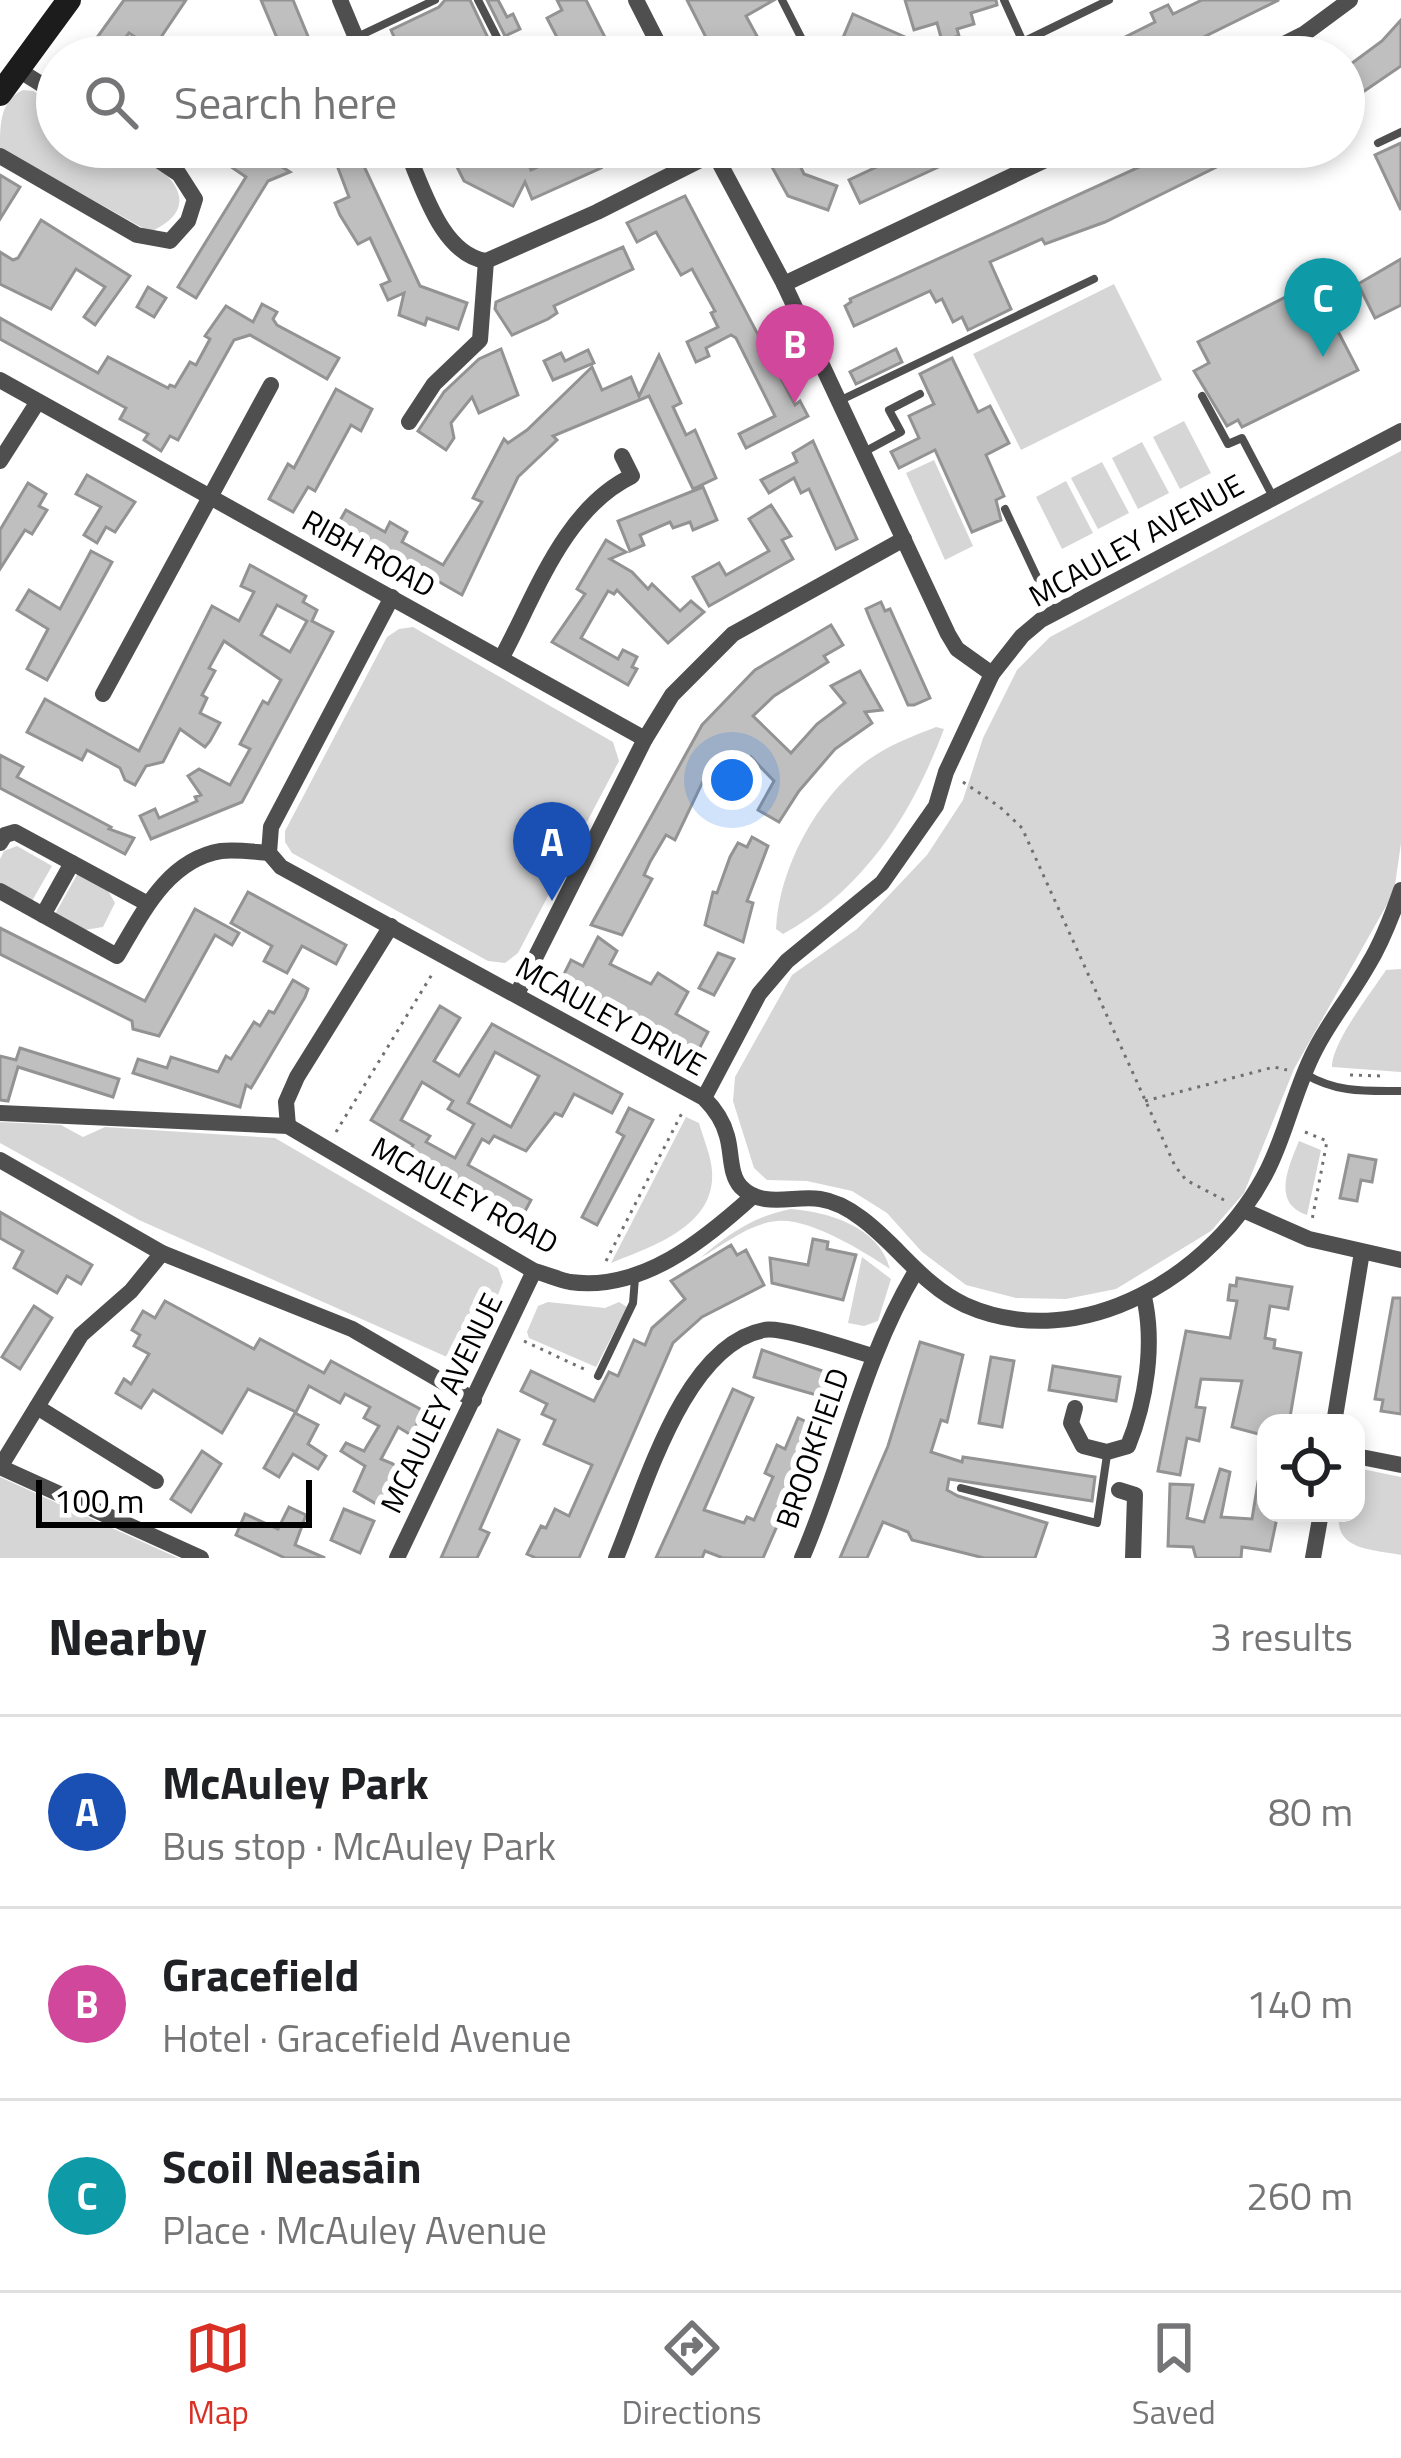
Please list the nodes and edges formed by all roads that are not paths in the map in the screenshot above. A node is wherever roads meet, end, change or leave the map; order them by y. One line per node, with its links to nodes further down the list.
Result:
1 (340, 0): 11 (street)
2 (435, 0): 12 (lane)
3 (478, 0): 13 (lane)
4 (636, 0): 14 (street)
5 (782, 0): 15 (lane)
6 (1004, 0): 16 (lane)
7 (1109, 0): 17 (lane)
8 (1350, 0): 18 (street)
9 (64, 2): 10 (street)
10 (39, 36)
11 (355, 36)
12 (360, 36)
13 (496, 36)
14 (654, 36)
15 (800, 36)
16 (1020, 36)
17 (1035, 36)
18 (1300, 36)
19 (36, 41): 20 (street)
20 (6, 82): 21 (street)
21 (36, 89)
22 (1401, 132): 23 (lane)
23 (1378, 143)
24 (0, 156): 25 (street)
25 (169, 168)
26 (415, 168): 30 (street)
27 (679, 168): 30 (street)
28 (723, 168): 32 (street)
29 (1029, 168): 32 (street)
30 (486, 261): 39 (street)
31 (1094, 279): 37 (lane)
32 (784, 284): 37 (street)
33 (0, 380): 38 (street, RIBH ROAD)
34 (271, 385): 44 (street)
35 (920, 394): 41 (lane)
36 (1202, 396): 45 (lane)
37 (839, 401): 41 (street)
38 (37, 403): 43 (street); 44 (street, RIBH ROAD)
39 (409, 422)
40 (1401, 431): 45 (street, MCAULEY AVENUE)
41 (863, 452): 47 (street)
42 (622, 456): 50 (street)
43 (0, 461)
44 (212, 495): 48 (street, RIBH ROAD); 52 (street)
45 (1273, 496): 49 (street, MCAULEY AVENUE)
46 (1005, 509): 49 (lane)
47 (904, 539): 51 (street); 53 (street)
48 (392, 597): 50 (street, RIBH ROAD); 55 (street)
49 (1054, 613): 51 (street, MCAULEY AVENUE)
50 (502, 658): 53 (street, RIBH ROAD)
51 (992, 674): 65 (street, MCAULEY AVENUE)
52 (103, 694)
53 (645, 739): 62 (street)
54 (0, 842): 56 (street)
55 (269, 853): 59 (street); 61 (street, MCAULEY DRIVE)
56 (72, 863): 59 (street); 60 (street)
57 (1401, 890): 63 (street)
58 (0, 891): 60 (street)
59 (148, 904): 60 (street)
60 (43, 914)
61 (391, 926): 62 (street, MCAULEY DRIVE); 67 (street)
62 (517, 994): 65 (street, MCAULEY DRIVE)
63 (1304, 1073): 64 (lane); 70 (street)
64 (1401, 1091)
65 (698, 1095): 69 (street, MCAULEY DRIVE)
66 (0, 1113): 67 (street, MCAULEY ROAD)
67 (289, 1126): 74 (street, MCAULEY ROAD)
68 (0, 1160): 72 (street)
69 (753, 1196): 75 (street); 76 (street, MCAULEY ROAD)
70 (1243, 1210): 71 (street); 77 (street)
71 (1362, 1252): 73 (street); 83 (street)
72 (162, 1253): 80 (street); 81 (street)
73 (1401, 1260)
74 (534, 1271): 76 (street, MCAULEY ROAD); 80 (street, MCAULEY AVENUE)
75 (916, 1271): 77 (street); 78 (street, BROOKFIELD)
76 (635, 1276): 79 (lane)
77 (1144, 1297): 84 (street)
78 (873, 1356): 94 (street, BROOKFIELD); 95 (street, BROOKFIELD)
79 (598, 1376)
80 (474, 1400): 93 (street, MCAULEY AVENUE)
81 (37, 1406): 87 (street); 88 (street)
82 (1075, 1408): 84 (street)
83 (1335, 1414)
84 (1107, 1451): 89 (lane)
85 (1365, 1458): 86 (street)
86 (1401, 1466)
87 (0, 1467): 92 (street)
88 (156, 1481)
89 (961, 1489)
90 (1119, 1490): 96 (street)
91 (1319, 1522): 97 (street)
92 (201, 1558)
93 (397, 1558)
94 (616, 1558)
95 (802, 1558)
96 (1132, 1558)
97 (1312, 1558)

